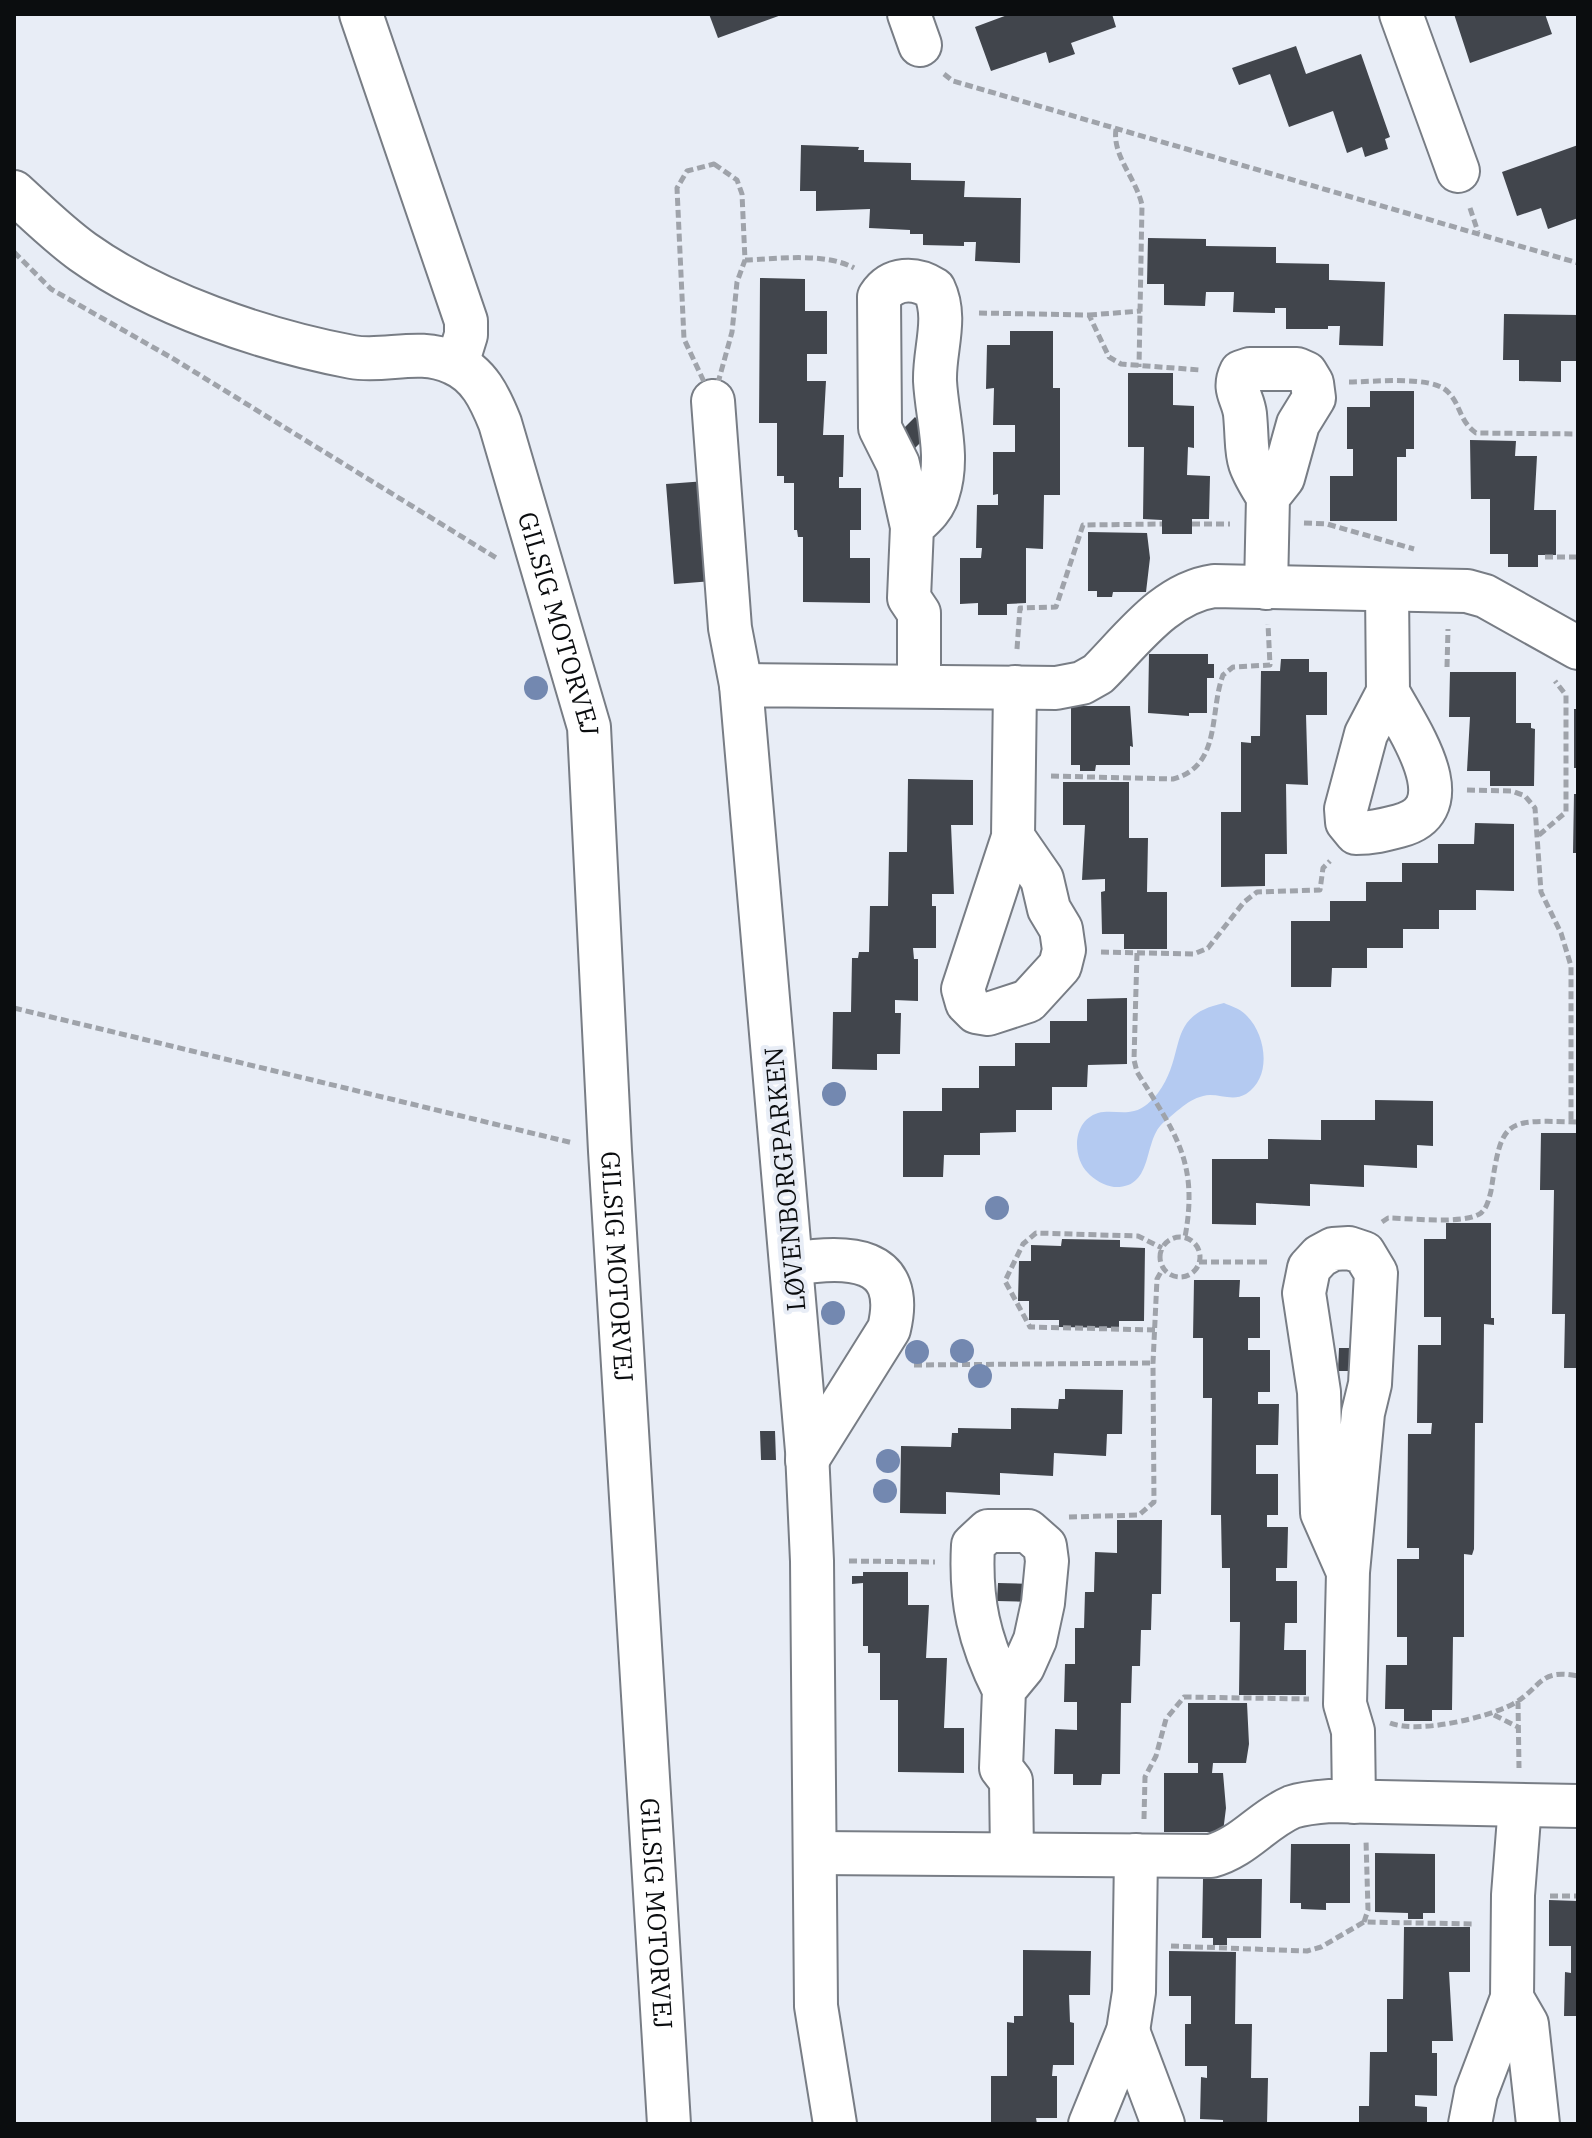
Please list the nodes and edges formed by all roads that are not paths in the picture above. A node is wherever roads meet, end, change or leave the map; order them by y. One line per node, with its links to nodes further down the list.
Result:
1 (361, 14): 5 (street)
2 (1401, 14): 3 (street)
3 (1458, 171)
4 (14, 192): 5 (street)
5 (457, 364): 29 (street, GILSIG MOTORVEJ)
6 (713, 401): 13 (street, LØVENBORGPARKEN)
7 (1268, 510): 7 (street); 9 (street)
8 (912, 527): 8 (street); 12 (street)
9 (1266, 588): 10 (street); 14 (street)
10 (1387, 590): 11 (street); 15 (street)
11 (1564, 661)
12 (919, 684): 13 (street); 14 (street)
13 (741, 685): 17 (street, LØVENBORGPARKEN)
14 (1015, 687): 16 (street)
15 (1388, 692): 15 (street)
16 (1013, 837): 16 (street)
17 (793, 1264): 18 (street, LØVENBORGPARKEN); 18 (street)
18 (807, 1460): 24 (street, LØVENBORGPARKEN)
19 (1348, 1572): 19 (street); 21 (street)
20 (1004, 1690): 20 (street); 25 (street)
21 (1354, 1802): 22 (street); 26 (street)
22 (1520, 1805): 23 (street); 27 (street)
23 (1578, 1806)
24 (815, 1853): 25 (street); 30 (street, LØVENBORGPARKEN)
25 (1012, 1854): 26 (street)
26 (1136, 1855): 28 (street)
27 (1512, 1998): 33 (street); 34 (street)
28 (1128, 2031): 31 (street); 32 (street)
29 (669, 2124)
30 (835, 2124)
31 (1090, 2124)
32 (1163, 2124)
33 (1470, 2124)
34 (1538, 2124)

